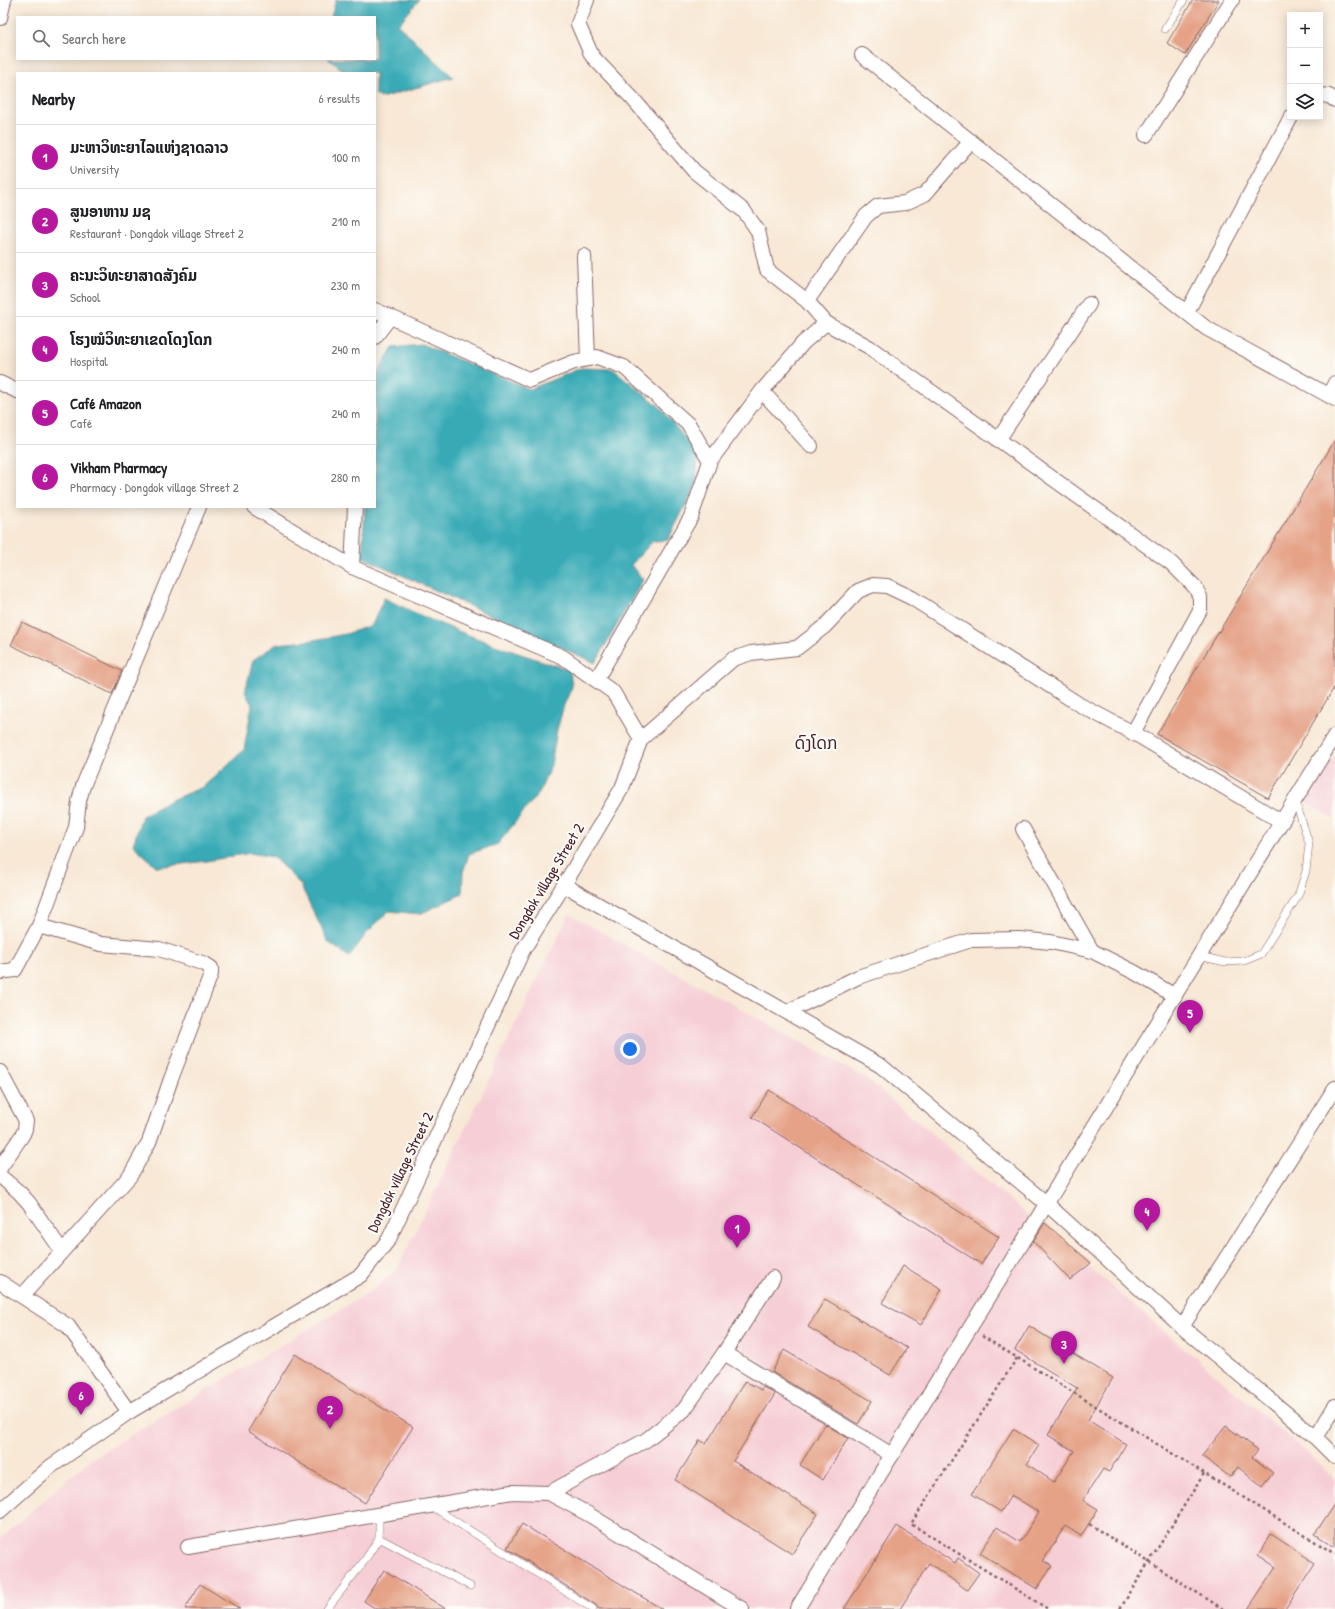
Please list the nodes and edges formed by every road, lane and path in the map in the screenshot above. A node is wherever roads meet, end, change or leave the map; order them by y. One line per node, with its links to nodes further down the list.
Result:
1 (4, 0): 5 (street)
2 (587, 0): 14 (street)
3 (1184, 0): 6 (lane)
4 (1232, 0): 11 (street)
5 (0, 18)
6 (1165, 29)
7 (862, 55): 12 (street)
8 (1323, 95): 9 (street)
9 (1335, 100)
10 (1289, 120): 17 (street)
11 (1146, 135)
12 (971, 142): 14 (street); 17 (street)
13 (584, 256): 21 (street)
14 (807, 301): 19 (street)
15 (1089, 304): 26 (street)
16 (376, 310): 18 (street)
17 (1187, 312): 25 (street)
18 (390, 317): 20 (street); 21 (street)
19 (826, 322): 24 (street); 26 (street)
20 (376, 336)
21 (588, 359): 28 (street)
22 (0, 384): 23 (street)
23 (16, 391)
24 (762, 391): 27 (street); 28 (street)
25 (1333, 392)
26 (998, 440): 34 (street)
27 (812, 446)
28 (710, 461): 33 (street)
29 (199, 508): 41 (street)
30 (256, 508): 32 (street)
31 (354, 508): 32 (street)
32 (352, 567): 33 (street)
33 (596, 680): 36 (street)
34 (1133, 733): 36 (street); 38 (street)
35 (1335, 735): 37 (street)
36 (640, 739): 40 (street, Dongdok village Street 2)
37 (1295, 800): 38 (street); 43 (lane)
38 (1282, 822): 43 (street)
39 (1023, 829): 42 (street)
40 (564, 885): 46 (street); 61 (street, Dongdok village Street 2)
41 (39, 926): 44 (street); 52 (street)
42 (1092, 951): 45 (street); 46 (street)
43 (1199, 956): 45 (street)
44 (0, 972)
45 (1174, 996): 51 (street)
46 (787, 1012): 51 (street)
47 (0, 1072): 49 (street)
48 (1335, 1088): 56 (street)
49 (0, 1168)
50 (0, 1176): 52 (street)
51 (1047, 1204): 56 (street); 57 (street)
52 (62, 1251): 55 (street)
53 (773, 1278): 58 (street)
54 (0, 1282): 55 (street)
55 (22, 1296): 61 (street)
56 (1182, 1327): 62 (street)
57 (969, 1329): 59 (path); 63 (street)
58 (724, 1353): 63 (street); 66 (street)
59 (1017, 1358): 65 (path); 80 (path)
60 (1335, 1406): 62 (street)
61 (129, 1412): 68 (street, Dongdok village Street 2)
62 (1316, 1438): 64 (street)
63 (892, 1455): 79 (street)
64 (1335, 1458)
65 (1205, 1472): 73 (path); 74 (path)
66 (549, 1492): 67 (street); 78 (street)
67 (431, 1506): 69 (street); 77 (lane)
68 (0, 1511)
69 (379, 1515): 71 (lane); 72 (street)
70 (1089, 1524): 74 (path)
71 (378, 1538): 75 (lane); 76 (lane)
72 (188, 1547)
73 (1335, 1554)
74 (1148, 1562): 81 (path); 82 (path)
75 (470, 1586)
76 (327, 1609)
77 (593, 1609)
78 (742, 1609)
79 (797, 1609)
80 (1048, 1609)
81 (1120, 1609)
82 (1222, 1609)

